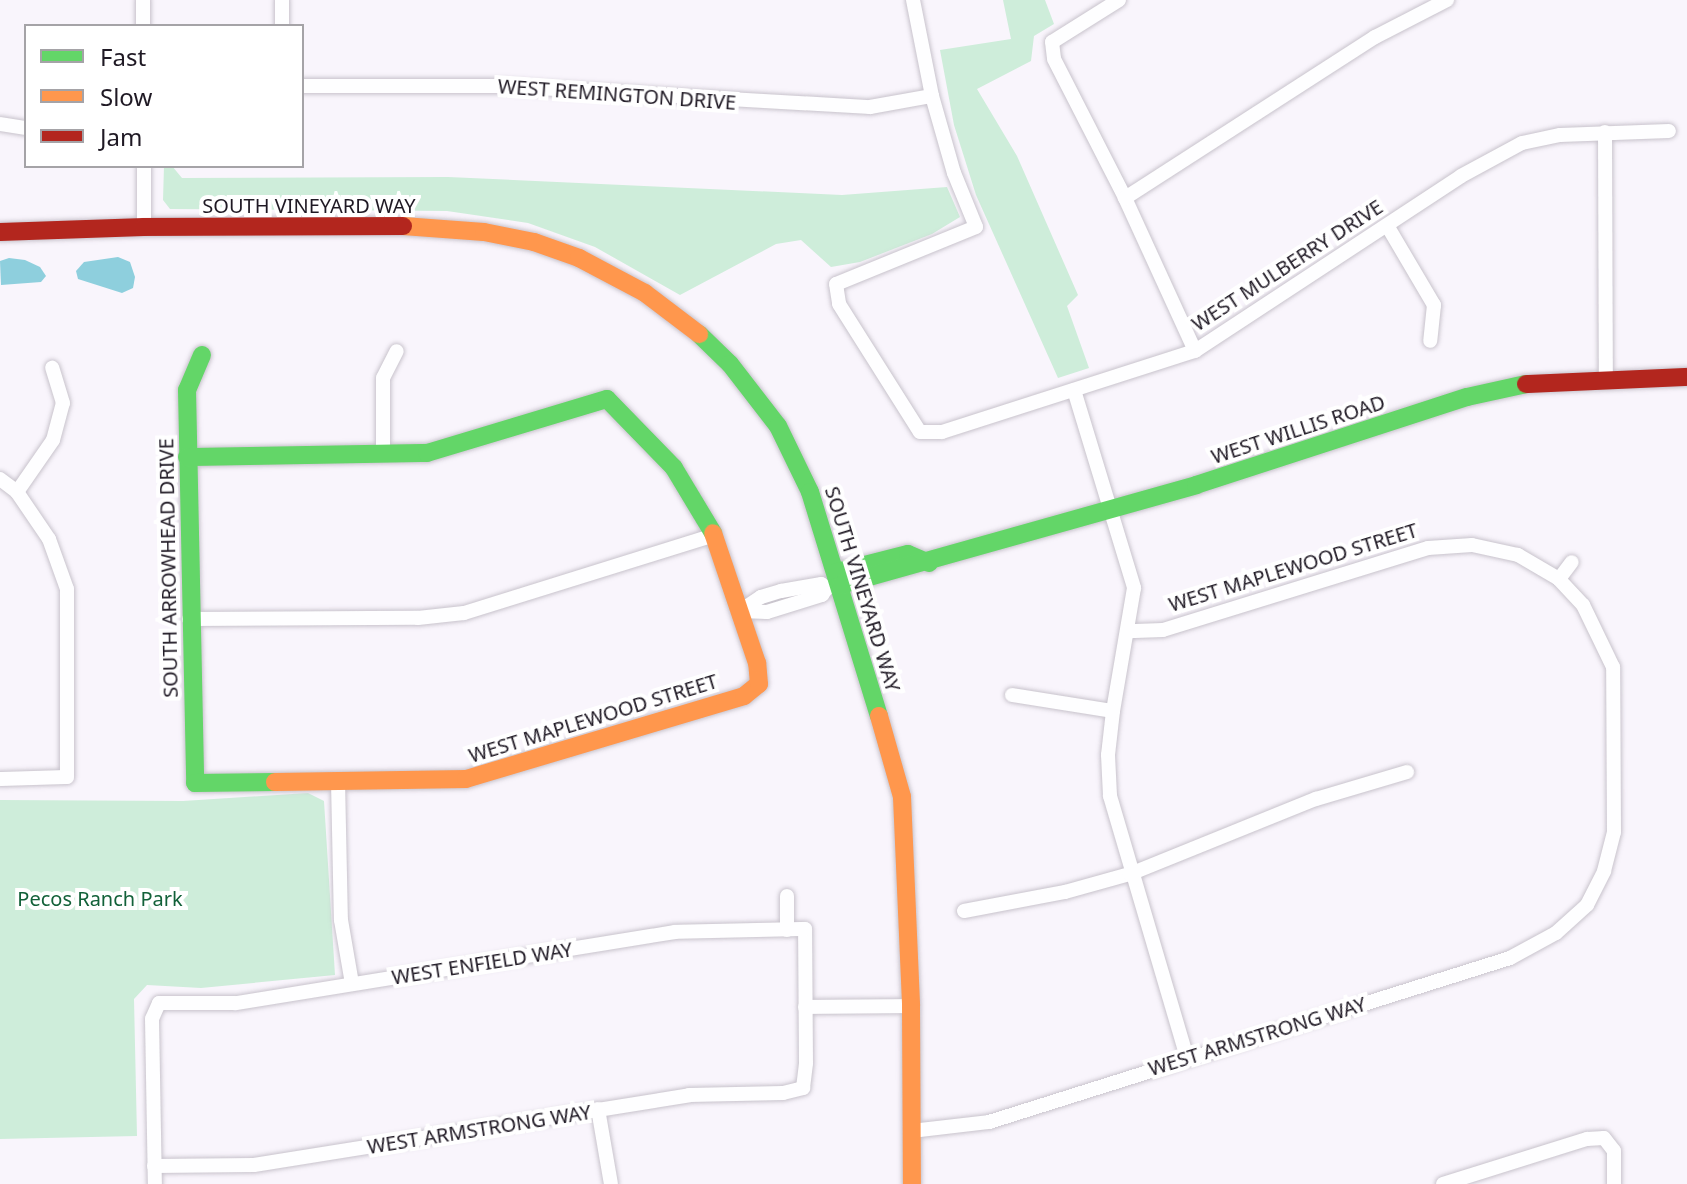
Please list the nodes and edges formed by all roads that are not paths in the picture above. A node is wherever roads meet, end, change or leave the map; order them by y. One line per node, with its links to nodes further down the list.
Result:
1 (143, 0): 6 (street)
2 (282, 0): 7 (street)
3 (913, 0): 9 (street)
4 (1119, 0): 15 (street)
5 (1447, 0): 15 (street)
6 (143, 24)
7 (282, 24)
8 (304, 86): 9 (street, WEST REMINGTON DRIVE)
9 (932, 96): 26 (street, WEST MULBERRY DRIVE)
10 (0, 124): 11 (street)
11 (24, 128)
12 (1669, 131): 13 (street, WEST MULBERRY DRIVE)
13 (1605, 132): 17 (street, WEST MULBERRY DRIVE); 25 (street)
14 (144, 168): 16 (street)
15 (1125, 198): 21 (street)
16 (144, 227): 18 (street); 35 (street, SOUTH VINEYARD WAY)
17 (1388, 227): 19 (street); 21 (street, WEST MULBERRY DRIVE)
18 (0, 232)
19 (1430, 341)
20 (397, 351): 27 (street)
21 (1195, 351): 26 (street, WEST MULBERRY DRIVE)
22 (202, 355): 28 (street, SOUTH ARROWHEAD DRIVE)
23 (52, 368): 30 (street)
24 (1687, 377): 25 (street, WEST WILLIS ROAD)
25 (1606, 379): 31 (street, WEST WILLIS ROAD)
26 (1074, 390): 31 (street)
27 (383, 455): 28 (street); 32 (street)
28 (187, 457): 37 (street, SOUTH ARROWHEAD DRIVE)
29 (0, 479): 30 (street)
30 (17, 492): 42 (street)
31 (1111, 510): 35 (street, WEST WILLIS ROAD); 38 (street)
32 (714, 535): 36 (street); 37 (street)
33 (1572, 562): 34 (street)
34 (1559, 579): 38 (street, WEST MAPLEWOOD STREET); 47 (street, WEST MAPLEWOOD STREET)
35 (835, 582): 36 (street, WEST WILLIS ROAD); 51 (street, SOUTH VINEYARD WAY)
36 (740, 611): 43 (street, WEST MAPLEWOOD STREET)
37 (189, 619): 44 (street, SOUTH ARROWHEAD DRIVE)
38 (1128, 631): 40 (street)
39 (1012, 695): 40 (street)
40 (1113, 711): 45 (street)
41 (1407, 772): 45 (street)
42 (0, 779)
43 (338, 781): 44 (street, WEST MAPLEWOOD STREET); 50 (street)
44 (195, 783)
45 (1130, 874): 48 (street); 53 (street)
46 (787, 896): 49 (street)
47 (1587, 905): 53 (street, WEST ARMSTRONG WAY)
48 (964, 911)
49 (787, 930): 50 (street, WEST ENFIELD WAY); 52 (street, WEST ENFIELD WAY)
50 (352, 984): 56 (street, WEST ENFIELD WAY)
51 (911, 1006): 52 (street); 55 (street, SOUTH VINEYARD WAY)
52 (805, 1007): 54 (street, WEST ARMSTRONG WAY)
53 (1187, 1058): 55 (street, WEST ARMSTRONG WAY)
54 (598, 1109): 56 (street, WEST ARMSTRONG WAY); 58 (street)
55 (912, 1131): 59 (street, SOUTH VINEYARD WAY)
56 (154, 1166): 57 (street)
57 (155, 1184)
58 (611, 1184)
59 (912, 1184)
60 (1443, 1184): 61 (street)
61 (1614, 1184)

